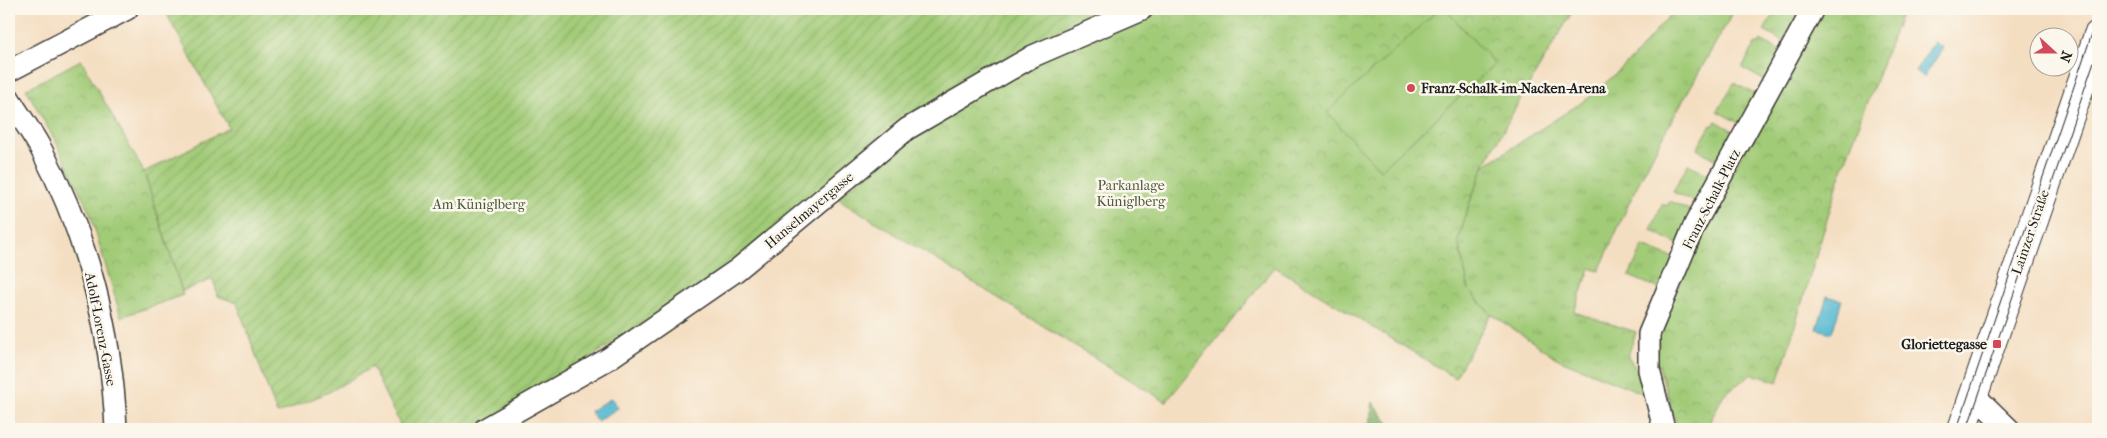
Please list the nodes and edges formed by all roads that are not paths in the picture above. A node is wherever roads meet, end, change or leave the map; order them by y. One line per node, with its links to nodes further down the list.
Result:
1 (127, 9): 5 (street)
2 (1142, 9): 9 (street, Hanselmayergasse)
3 (1813, 9): 10 (street, Franz-Schalk-Platz)
4 (2098, 35): 7 (main road, Lainzer Straße)
5 (9, 71)
6 (9, 98): 8 (street, Adolf-Lorenz-Gasse)
7 (1974, 396): 11 (main road, Lainzer Straße); 12 (street)
8 (116, 429)
9 (485, 429)
10 (1664, 429)
11 (1962, 429)
12 (2009, 429)

